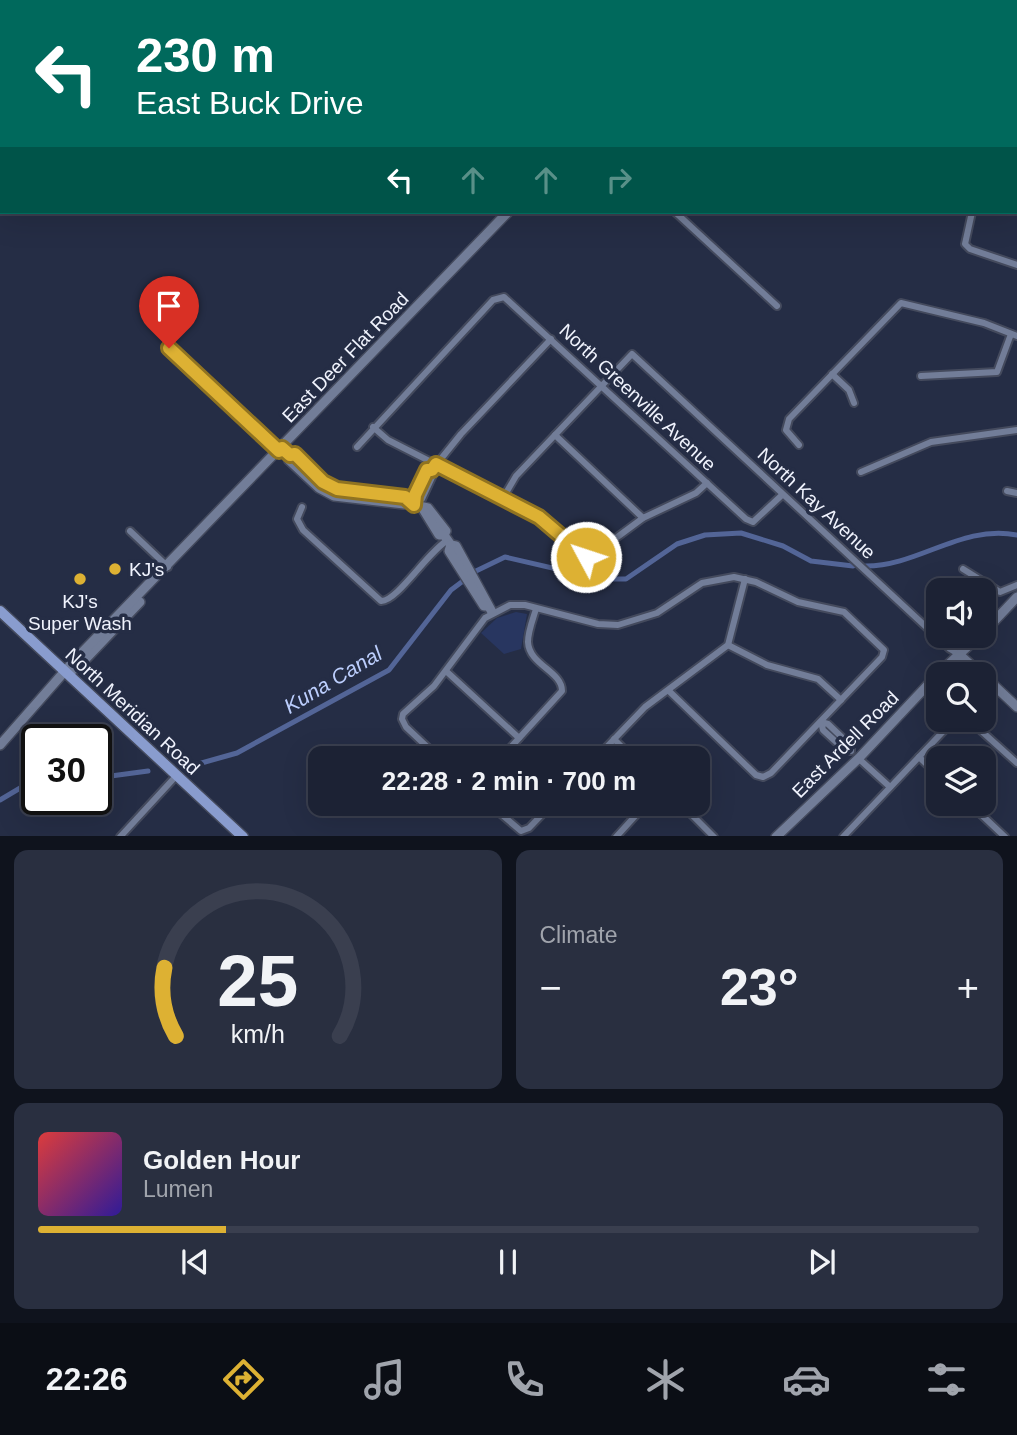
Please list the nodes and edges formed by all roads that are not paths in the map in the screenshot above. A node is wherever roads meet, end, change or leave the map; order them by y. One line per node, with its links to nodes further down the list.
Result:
1 (501, 214): 18 (street, East Deer Flat Road)
2 (677, 214): 5 (street)
3 (972, 214): 4 (street)
4 (1017, 265)
5 (777, 306)
6 (1014, 335): 9 (street); 10 (street)
7 (551, 339): 11 (street, North Greenville Avenue); 13 (street, North Greenville Avenue); 19 (street)
8 (166, 346): 18 (street)
9 (832, 374): 12 (street); 16 (street)
10 (920, 376)
11 (602, 386): 15 (street); 21 (street, North Greenville Avenue); 24 (street, North Kay Avenue)
12 (854, 403)
13 (373, 427): 17 (street); 19 (street)
14 (1017, 430): 20 (street)
15 (555, 435): 25 (street); 28 (street)
16 (799, 445)
17 (357, 447)
18 (280, 450): 26 (street); 31 (street, East Deer Flat Road)
19 (434, 467): 25 (street); 26 (street)
20 (861, 472)
21 (707, 482): 24 (street, North Greenville Avenue); 28 (street)
22 (1007, 491): 23 (street)
23 (1017, 493)
24 (782, 495): 42 (street, North Kay Avenue)
25 (503, 498): 28 (street)
26 (415, 504): 30 (street)
27 (302, 507): 30 (street)
28 (643, 518)
29 (130, 531): 31 (street)
30 (447, 540): 37 (street)
31 (168, 567): 46 (street, East Deer Flat Road)
32 (964, 569): 34 (street)
33 (745, 579): 36 (street); 40 (street); 50 (street)
34 (1017, 585)
35 (1017, 597): 39 (street, East Ardell Road)
36 (536, 608): 37 (street); 55 (street)
37 (490, 609): 45 (street)
38 (0, 611): 46 (main road, North Meridian Road)
39 (996, 619)
40 (729, 645): 49 (street); 50 (street)
41 (967, 648): 42 (street, East Ardell Road)
42 (960, 655): 43 (street, East Ardell Road); 44 (street, North Kay Avenue)
43 (952, 662)
44 (968, 662)
45 (446, 671): 55 (street); 58 (street)
46 (66, 674): 57 (street, East Deer Flat Road); 66 (main road, North Meridian Road)
47 (926, 686): 62 (street, East Ardell Road)
48 (996, 688): 51 (street, North Kay Avenue)
49 (669, 691): 52 (street); 56 (street)
50 (841, 700): 52 (street)
51 (1017, 707)
52 (821, 722): 62 (street)
53 (943, 732): 63 (street)
54 (982, 732): 64 (street)
55 (519, 738): 59 (street)
56 (614, 739): 60 (street); 61 (street)
57 (0, 745)
58 (426, 746)
59 (512, 746)
60 (607, 746)
61 (621, 746)
62 (855, 755): 67 (street); 77 (street, East Ardell Road)
63 (919, 757): 65 (street); 67 (street)
64 (1017, 763)
65 (926, 764)
66 (177, 775): 73 (street); 74 (main road, North Meridian Road)
67 (890, 787): 78 (street)
68 (504, 816): 69 (street)
69 (540, 816)
70 (635, 816): 75 (street)
71 (693, 816): 76 (street)
72 (983, 816): 79 (street)
73 (120, 836)
74 (243, 836)
75 (616, 836)
76 (713, 836)
77 (776, 836)
78 (843, 836)
79 (1005, 836)

